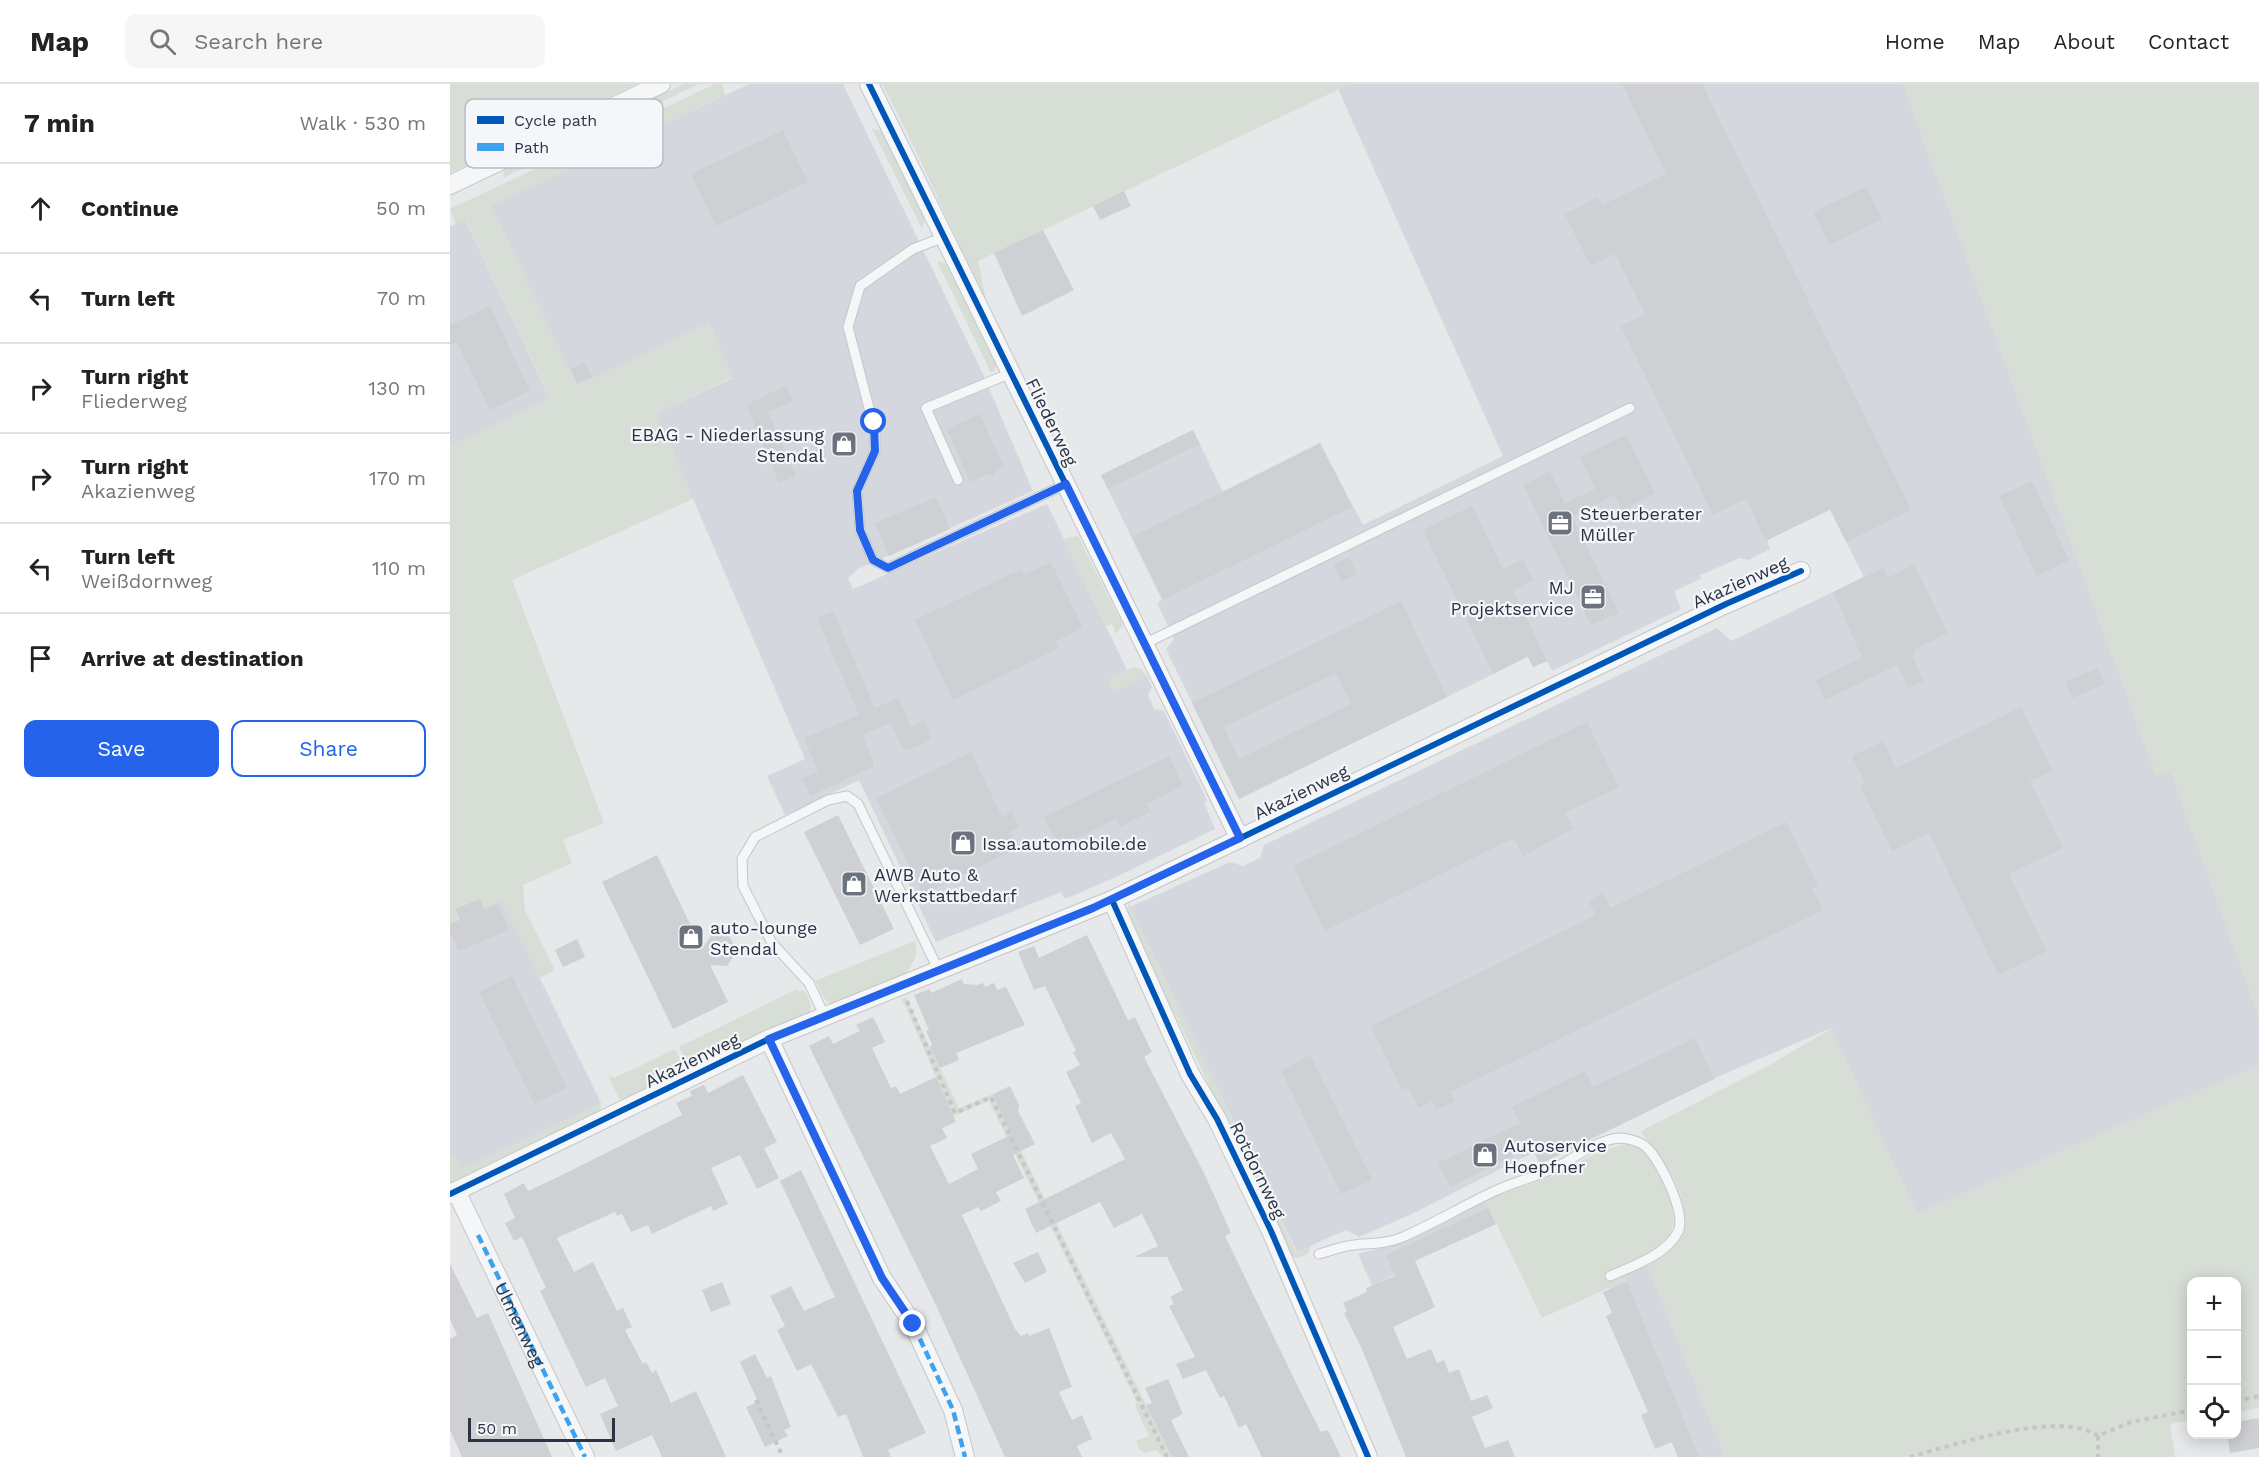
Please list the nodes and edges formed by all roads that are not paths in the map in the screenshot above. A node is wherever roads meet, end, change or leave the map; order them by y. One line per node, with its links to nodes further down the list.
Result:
1 (661, 84): 3 (street)
2 (869, 84): 6 (street, Fliederweg)
3 (630, 99)
4 (486, 168): 5 (street)
5 (450, 185)
6 (944, 237): 7 (street, Fliederweg); 10 (lane)
7 (1011, 373): 9 (lane); 10 (street, Fliederweg)
8 (1630, 408): 12 (lane)
9 (958, 480)
10 (1066, 484): 12 (street, Fliederweg)
11 (1801, 571): 13 (street, Akazienweg)
12 (1144, 644): 13 (street, Fliederweg)
13 (1240, 838): 14 (street, Akazienweg)
14 (1112, 900): 15 (street, Akazienweg); 23 (street, Rotdornweg)
15 (939, 971): 16 (street, Akazienweg); 16 (lane)
16 (825, 1017): 17 (street, Akazienweg)
17 (769, 1039): 18 (street, Akazienweg); 22 (street)
18 (453, 1193): 21 (street, Ulmenweg)
19 (1319, 1254): 20 (lane)
20 (1610, 1276)
21 (585, 1457)
22 (964, 1457)
23 (1368, 1457)

